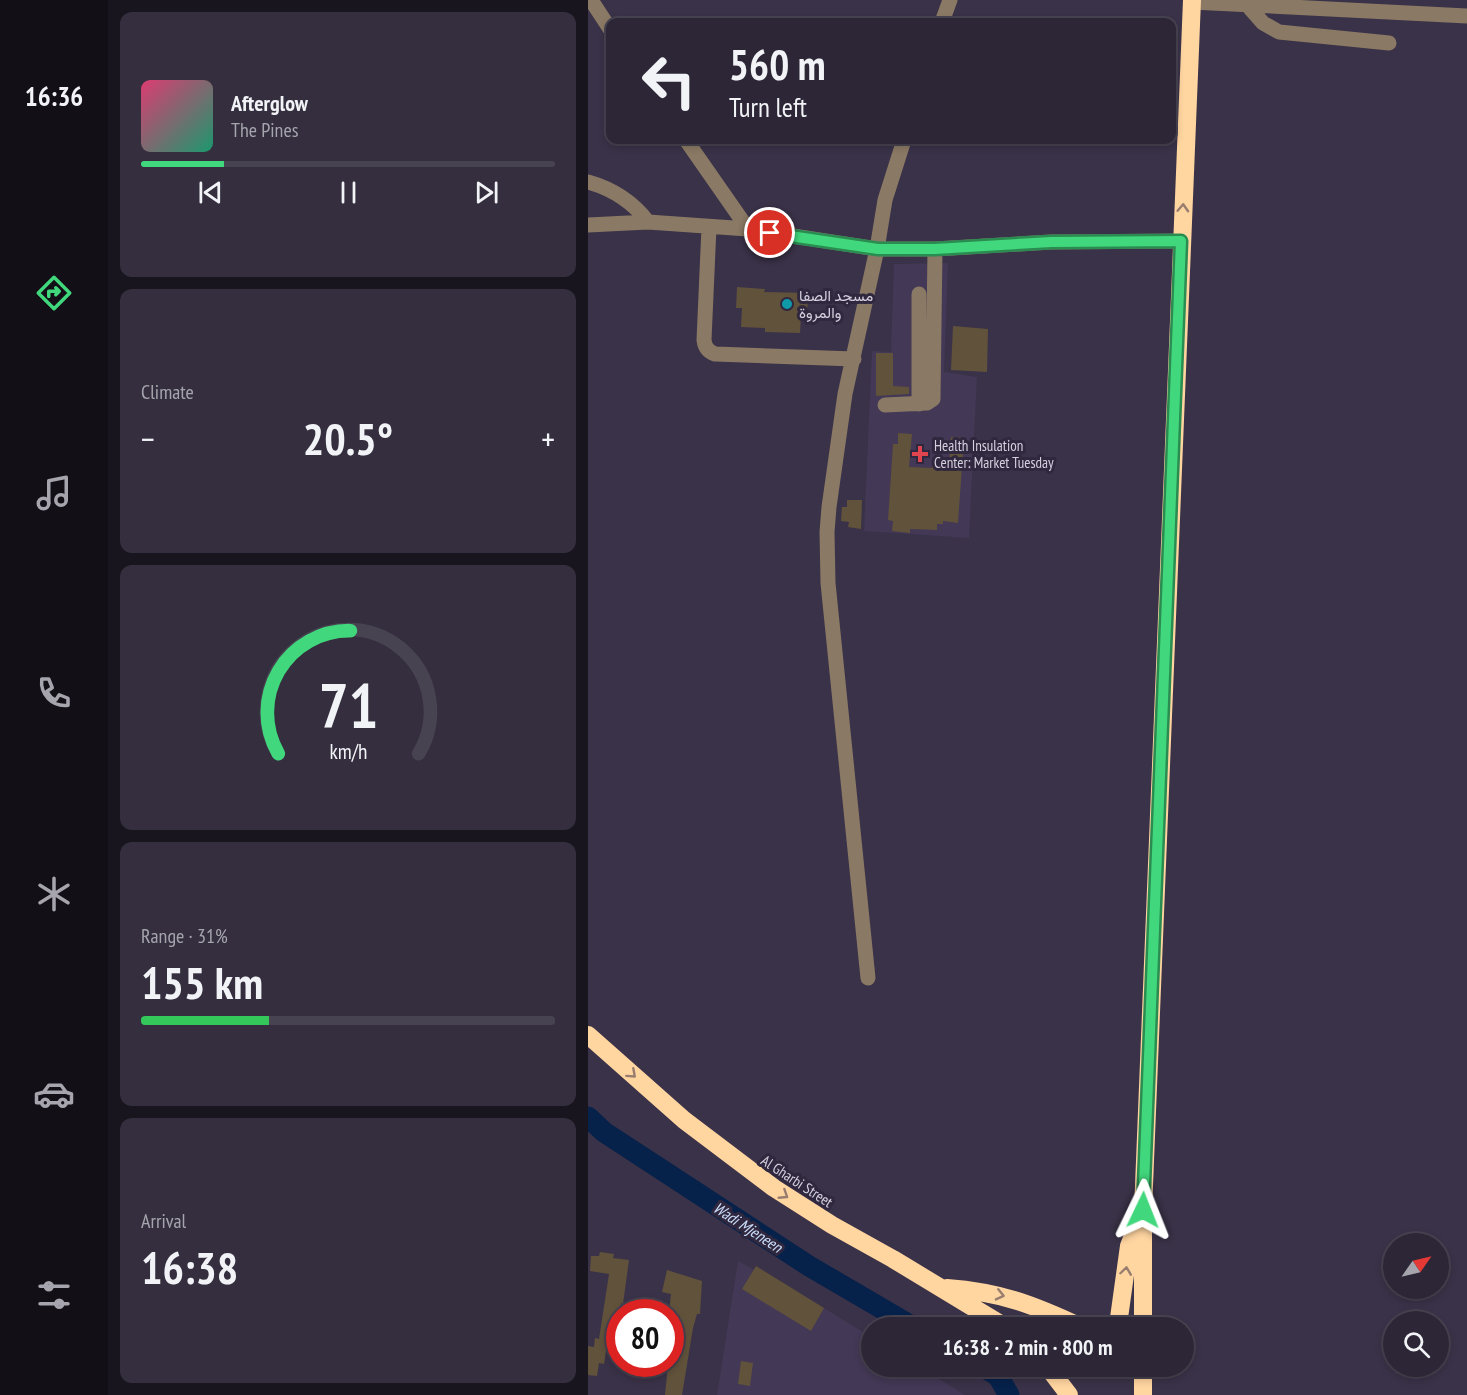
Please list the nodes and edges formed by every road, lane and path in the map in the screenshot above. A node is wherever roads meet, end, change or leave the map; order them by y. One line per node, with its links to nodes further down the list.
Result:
1 (591, 0): 7 (lane)
2 (950, 0): 6 (lane)
3 (1192, 1): 4 (lane); 16 (highway, one-way to 3)
4 (1248, 6): 5 (lane); 8 (lane)
5 (1467, 16)
6 (943, 18)
7 (606, 23)
8 (1389, 43)
9 (689, 144): 15 (lane)
10 (903, 144): 17 (lane)
11 (588, 182): 12 (lane)
12 (648, 222): 13 (lane); 14 (lane)
13 (588, 225)
14 (709, 227): 15 (lane); 20 (lane)
15 (748, 230): 17 (lane)
16 (1181, 241): 18 (lane); 25 (highway)
17 (878, 249): 18 (lane); 20 (lane)
18 (935, 249): 21 (lane)
19 (919, 294): 21 (lane)
20 (854, 359): 23 (lane)
21 (919, 404): 22 (lane)
22 (885, 405)
23 (868, 978)
24 (588, 1035): 26 (highway, Al Gharbi Street, one-way to 26)
25 (1143, 1210): 29 (highway, one-way to 25); 30 (highway)
26 (942, 1288): 27 (highway, Al Gharbi Street); 28 (highway, one-way to 28)
27 (989, 1317)
28 (1057, 1317)
29 (1119, 1317)
30 (1143, 1317)
31 (1055, 1377): 33 (highway)
32 (1143, 1377): 34 (highway)
33 (1069, 1395)
34 (1143, 1395)

